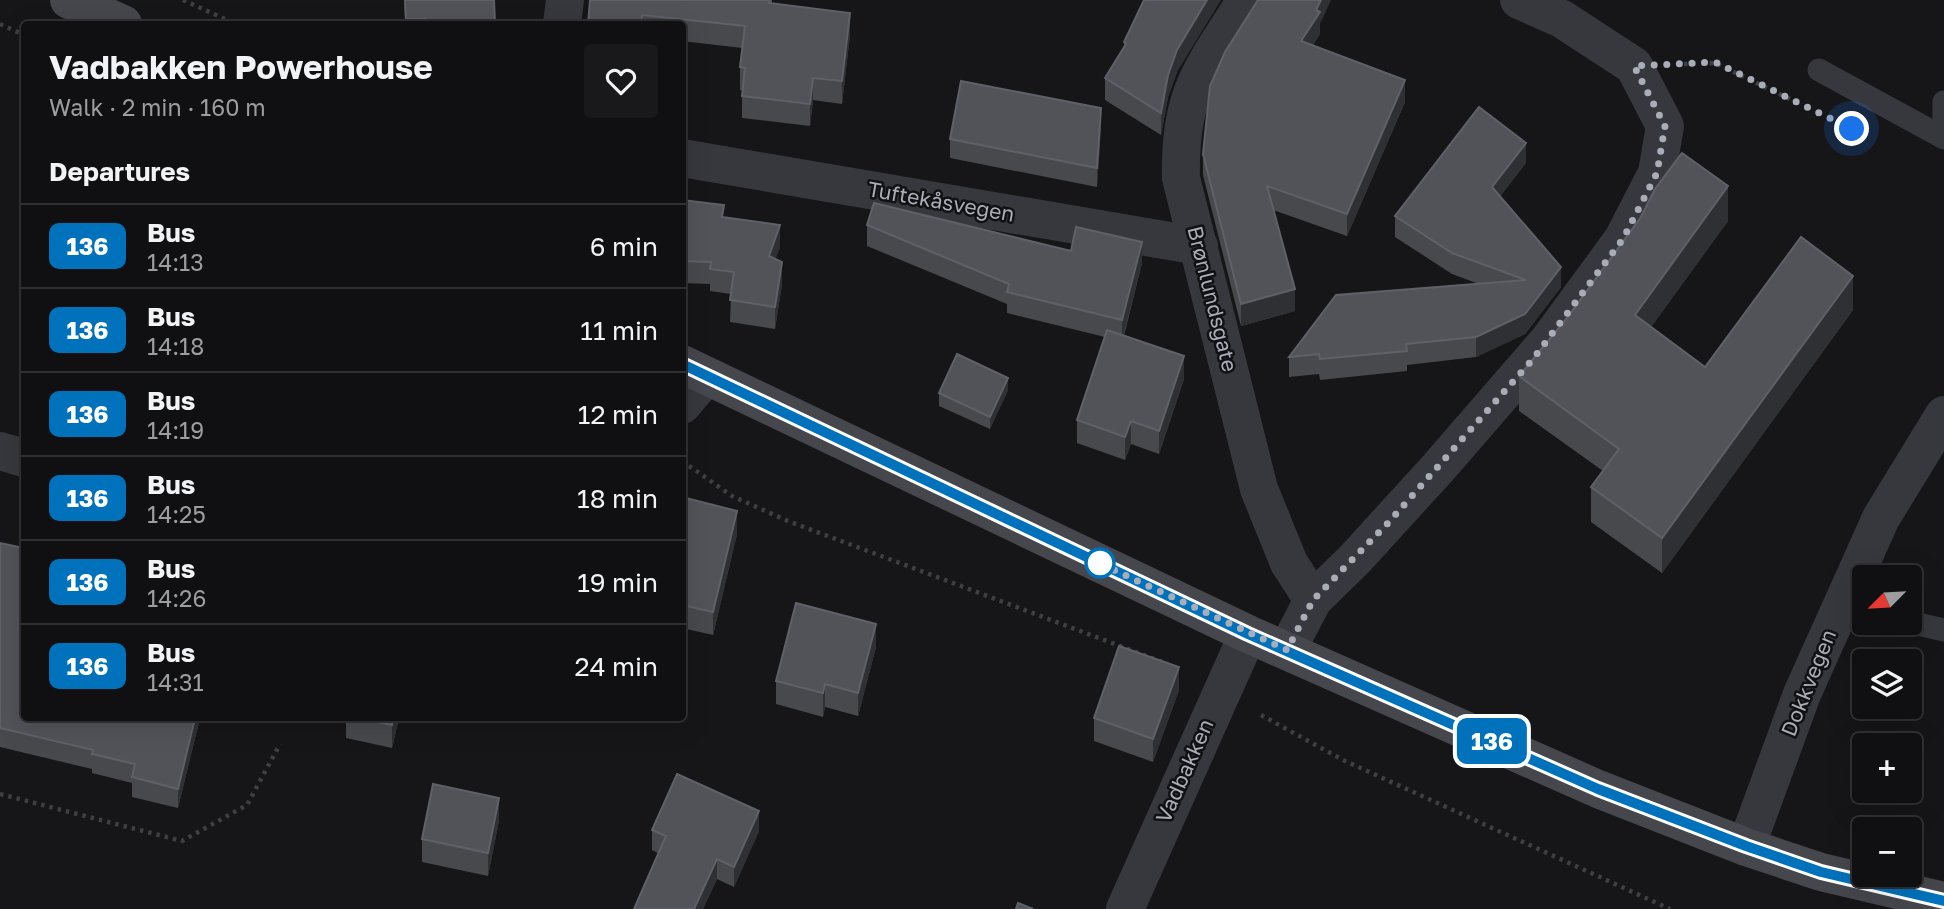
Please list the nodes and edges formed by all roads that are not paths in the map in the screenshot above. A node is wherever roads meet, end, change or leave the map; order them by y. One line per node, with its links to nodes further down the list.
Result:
1 (69, 0): 5 (street)
2 (565, 0): 6 (street)
3 (1246, 0): 12 (street, Brønlundsgate)
4 (1519, 0): 18 (street)
5 (115, 21)
6 (562, 21)
7 (1819, 70): 10 (lane)
8 (1944, 102): 9 (lane)
9 (1944, 119)
10 (1944, 138)
11 (686, 159): 12 (street, Tuftekåsvegen)
12 (1199, 246): 18 (street, Brønlundsgate)
13 (690, 382): 22 (street)
14 (1944, 415): 17 (street, Dokkvegen)
15 (0, 452): 16 (street)
16 (21, 457)
17 (1866, 565)
18 (1313, 600): 23 (street)
19 (1852, 611): 24 (street, Dokkvegen)
20 (1922, 625): 21 (lane)
21 (1944, 630)
22 (1248, 634): 23 (street); 26 (street, Vadbakken)
23 (1287, 650): 24 (street)
24 (1746, 846): 25 (street)
25 (1944, 901)
26 (1125, 909)

